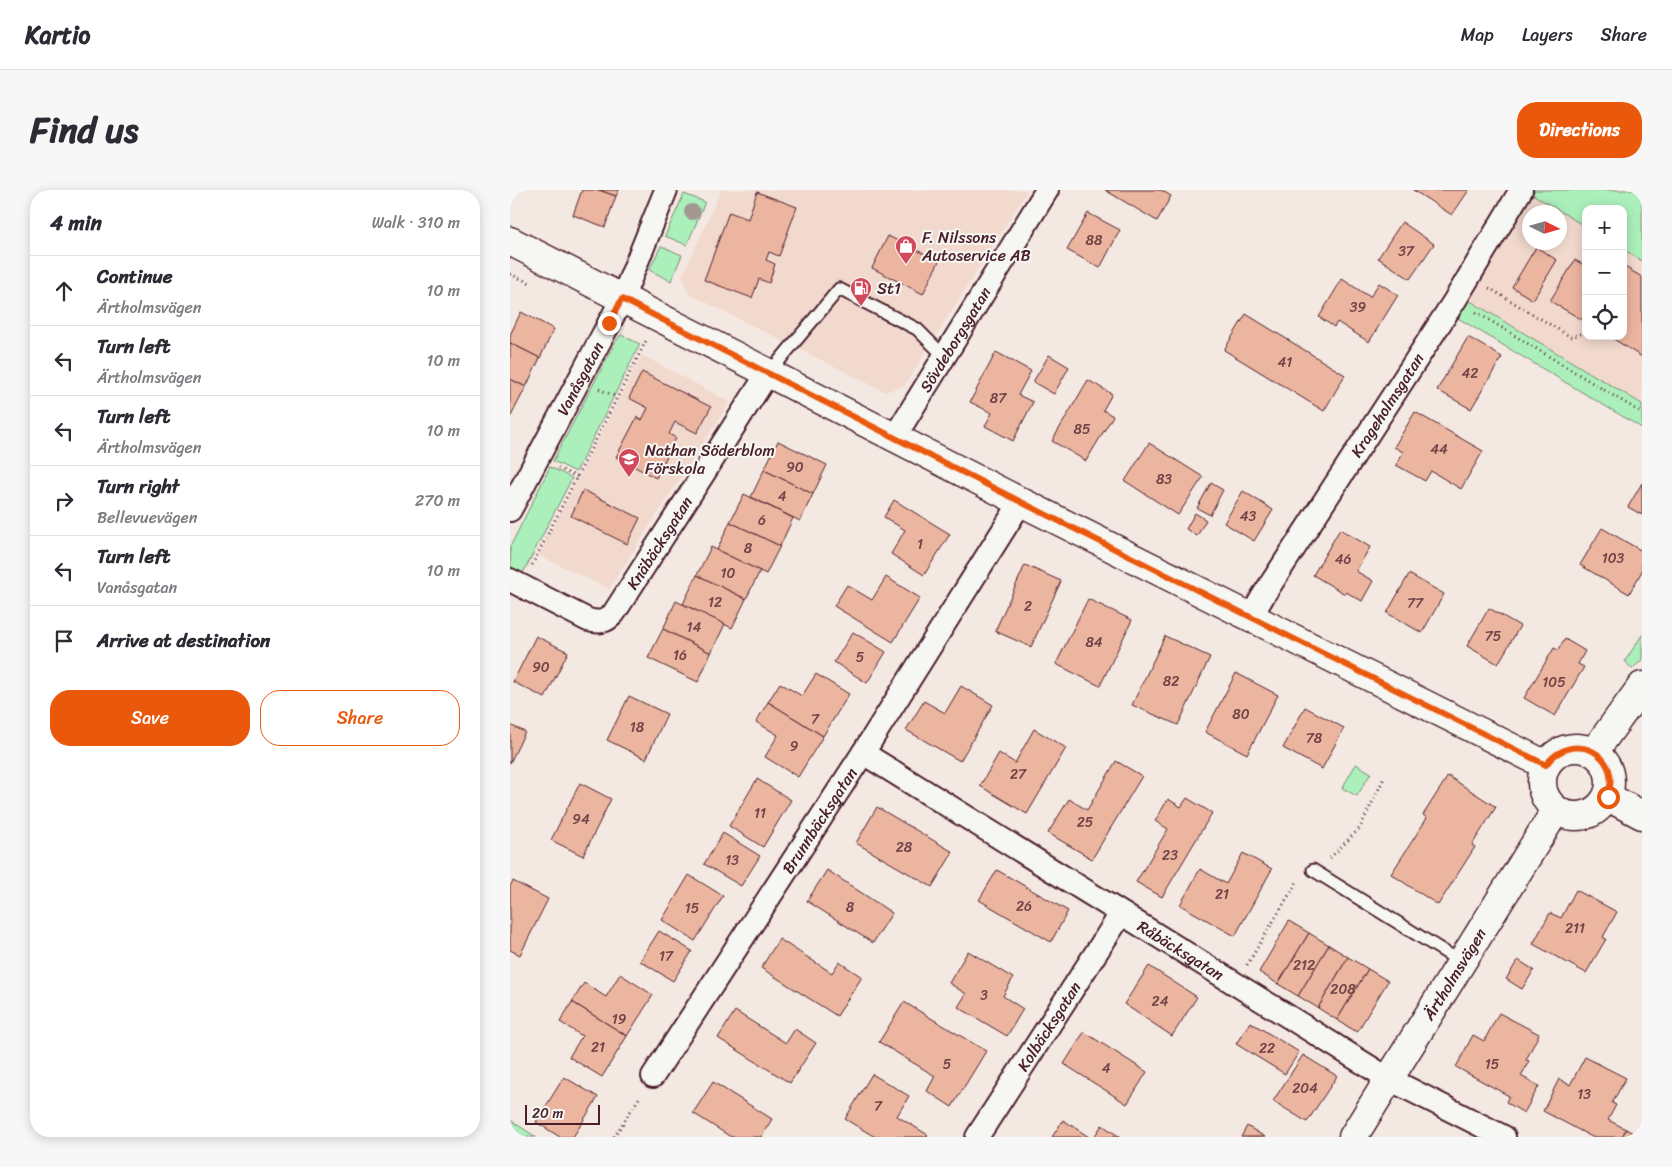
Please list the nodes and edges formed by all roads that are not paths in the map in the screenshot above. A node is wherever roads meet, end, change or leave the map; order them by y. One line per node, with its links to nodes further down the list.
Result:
1 (666, 190): 5 (street, Vanåsgatan)
2 (1047, 190): 6 (street, Sövdeborgsgatan)
3 (1521, 190): 12 (street, Krageholmsgatan)
4 (510, 241): 5 (street)
5 (622, 299): 7 (street); 10 (street, Vanåsgatan)
6 (944, 356): 7 (lane); 8 (street, Sövdeborgsgatan)
7 (768, 373): 8 (street); 11 (street, Knäbäcksgatan)
8 (894, 438): 9 (street)
9 (1021, 502): 12 (street); 14 (street, Brunnbäcksgatan)
10 (510, 510)
11 (516, 583)
12 (1251, 618): 16 (street)
13 (1642, 686): 15 (street)
14 (863, 752): 21 (street, Råbäcksgatan); 23 (street, Brunnbäcksgatan)
15 (1594, 752): 16 (street); 17 (street)
16 (1546, 765): 18 (street)
17 (1608, 797): 18 (street); 19 (street)
18 (1556, 810): 22 (street, Ärtholmsvägen)
19 (1642, 815)
20 (1313, 870): 22 (lane)
21 (1121, 914): 24 (street, Råbäcksgatan); 25 (street, Kolbäcksgatan)
22 (1461, 962): 24 (street, Ärtholmsvägen)
23 (652, 1076)
24 (1389, 1079): 26 (street, Ärtholmsvägen); 27 (street, Råbäcksgatan)
25 (977, 1137)
26 (1353, 1137)
27 (1504, 1137)

